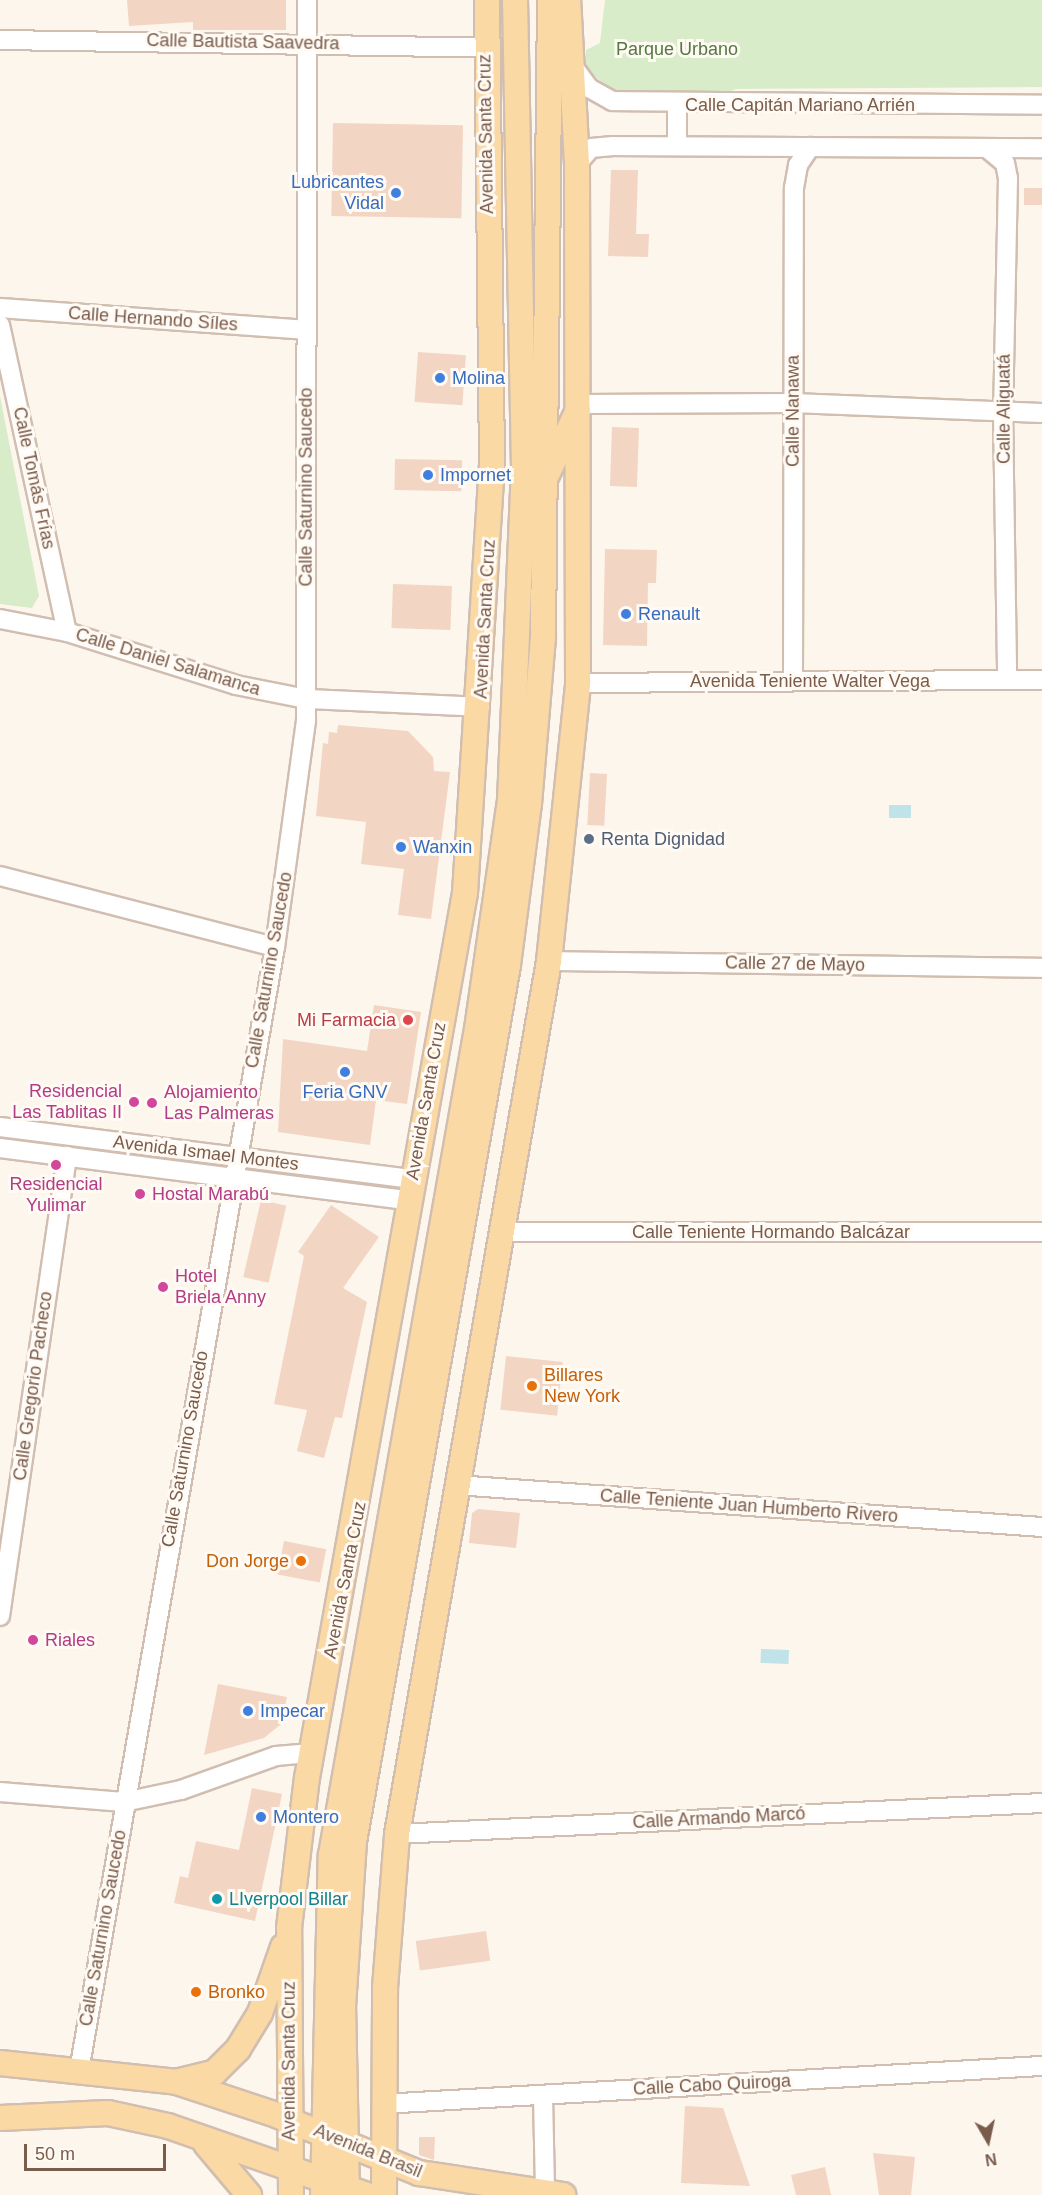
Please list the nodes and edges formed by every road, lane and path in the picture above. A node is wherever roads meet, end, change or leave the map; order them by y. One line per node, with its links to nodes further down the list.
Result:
1 (307, 0): 7 (street, Calle Saturnino Saucedo)
2 (487, 0): 8 (main road, Avenida Santa Cruz)
3 (515, 0): 20 (main road, Avenida Santa Cruz)
4 (550, 0): 26 (main road)
5 (568, 0): 9 (main road)
6 (0, 40): 7 (street, Calle Bautista Saavedra)
7 (308, 43): 8 (street, Calle Bautista Saavedra); 19 (street, Calle Saturnino Saucedo)
8 (485, 48): 25 (main road, Avenida Santa Cruz)
9 (573, 66): 10 (street, Calle Capitán Mariano Arrién); 16 (main road)
10 (677, 105): 11 (street, Calle Capitán Mariano Arrién); 12 (street)
11 (1042, 105)
12 (677, 146): 13 (street); 16 (street)
13 (810, 147): 14 (street); 21 (street, Calle Nanawa)
14 (987, 148): 15 (street); 23 (street, Calle Aliguatá)
15 (1042, 148)
16 (577, 164): 22 (main road)
17 (0, 308): 19 (street, Calle Hernando Síles)
18 (0, 325): 28 (street, Calle Tomás Frías)
19 (306, 330): 33 (street, Calle Saturnino Saucedo)
20 (522, 350): 25 (main road); 64 (main road, Avenida Santa Cruz)
21 (793, 403): 22 (street); 23 (street); 29 (street, Calle Nanawa)
22 (581, 404): 26 (main road); 32 (main road)
23 (1003, 413): 24 (street); 30 (street, Calle Aliguatá)
24 (1042, 413)
25 (492, 468): 34 (main road, Avenida Santa Cruz)
26 (542, 484): 66 (main road)
27 (0, 619): 28 (street, Calle Daniel Salamanca)
28 (67, 632): 33 (street, Calle Daniel Salamanca)
29 (793, 680): 30 (street, Avenida Teniente Walter Vega); 32 (street, Avenida Teniente Walter Vega)
30 (1007, 680): 31 (street, Avenida Teniente Walter Vega)
31 (1042, 680)
32 (578, 682): 37 (main road)
33 (306, 699): 34 (street, Calle Daniel Salamanca); 36 (street, Calle Saturnino Saucedo)
34 (480, 707): 44 (main road, Avenida Santa Cruz)
35 (0, 876): 36 (street)
36 (275, 947): 42 (street, Calle Saturnino Saucedo)
37 (549, 961): 38 (street, Calle 27 de Mayo); 45 (main road)
38 (1042, 968)
39 (0, 1127): 42 (street, Avenida Ismael Montes)
40 (0, 1148): 41 (street, Avenida Ismael Montes)
41 (67, 1156): 43 (street, Avenida Ismael Montes); 49 (street, Calle Gregorio Pacheco)
42 (235, 1157): 43 (street, Calle Saturnino Saucedo); 44 (street, Avenida Ismael Montes)
43 (232, 1178): 44 (street, Avenida Ismael Montes); 52 (street, Calle Saturnino Saucedo)
44 (410, 1190): 50 (main road, Avenida Santa Cruz)
45 (500, 1232): 46 (street, Calle Teniente Hormando Balcázar); 47 (main road)
46 (1042, 1232)
47 (456, 1485): 48 (street, Calle Teniente Juan Humberto Rivero); 54 (main road)
48 (1042, 1527)
49 (0, 1616)
50 (312, 1753): 52 (street); 55 (main road, Avenida Santa Cruz)
51 (0, 1792): 52 (street)
52 (124, 1802): 58 (street, Calle Saturnino Saucedo)
53 (1042, 1803): 54 (street, Calle Armando Marcó)
54 (396, 1834): 61 (main road)
55 (289, 1928): 59 (main road); 63 (main road, Avenida Santa Cruz)
56 (0, 2063): 58 (main road, Avenida Brasil)
57 (1042, 2066): 60 (street, Calle Cabo Quiroga)
58 (79, 2071): 59 (main road, Avenida Brasil)
59 (177, 2082): 63 (main road, Avenida Brasil)
60 (543, 2095): 61 (street, Calle Cabo Quiroga); 71 (street)
61 (382, 2104): 67 (main road)
62 (0, 2118): 65 (main road)
63 (288, 2119): 64 (main road, Avenida Brasil); 68 (main road, Avenida Santa Cruz)
64 (321, 2133): 66 (main road, Avenida Brasil); 69 (main road, Avenida Santa Cruz)
65 (202, 2140): 68 (main road); 72 (main road)
66 (344, 2143): 67 (main road, Avenida Brasil); 70 (main road)
67 (383, 2161): 71 (main road, Avenida Brasil); 74 (main road)
68 (289, 2168): 69 (main road); 73 (main road, Avenida Santa Cruz)
69 (323, 2188): 70 (main road)
70 (354, 2193)
71 (554, 2194)
72 (249, 2195)
73 (291, 2195)
74 (384, 2195)

